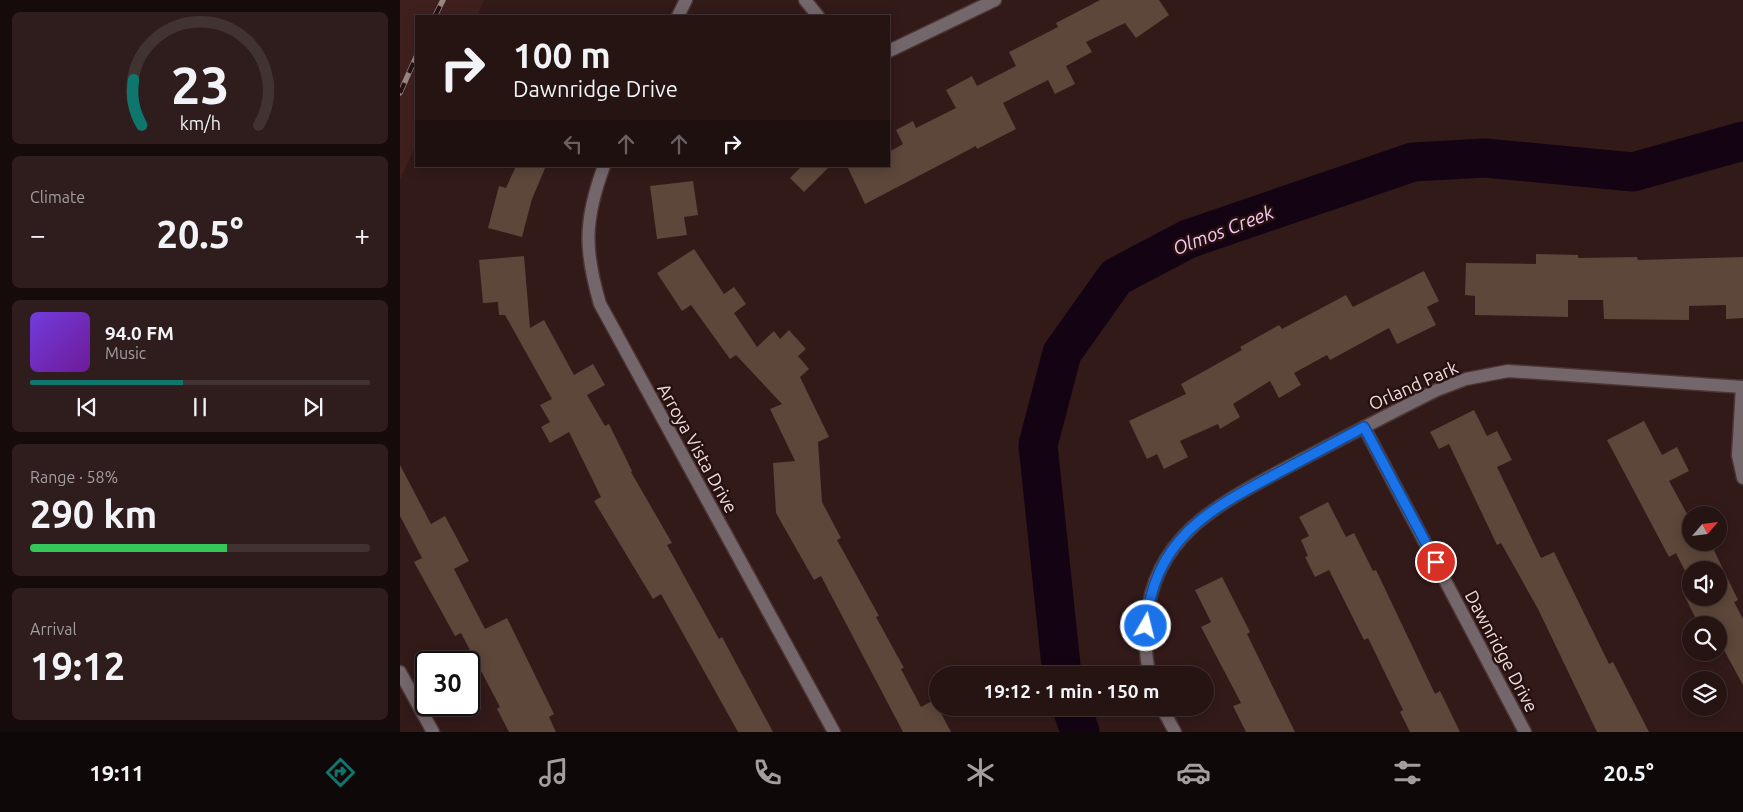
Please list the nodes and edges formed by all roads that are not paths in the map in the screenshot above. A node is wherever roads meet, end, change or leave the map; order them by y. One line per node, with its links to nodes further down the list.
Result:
1 (686, 0): 4 (street)
2 (805, 0): 5 (street)
3 (994, 0): 6 (street)
4 (678, 15)
5 (817, 15)
6 (890, 52)
7 (604, 167): 15 (street, Arroya Vista Drive)
8 (1742, 387): 9 (street, Orland Park); 10 (street)
9 (1364, 427): 11 (street, Orland Park); 17 (street, Dawnridge Drive)
10 (1743, 478)
11 (1149, 666)
12 (400, 672): 14 (street)
13 (1166, 716): 16 (street)
14 (433, 732)
15 (834, 732)
16 (1175, 732)
17 (1525, 732)

